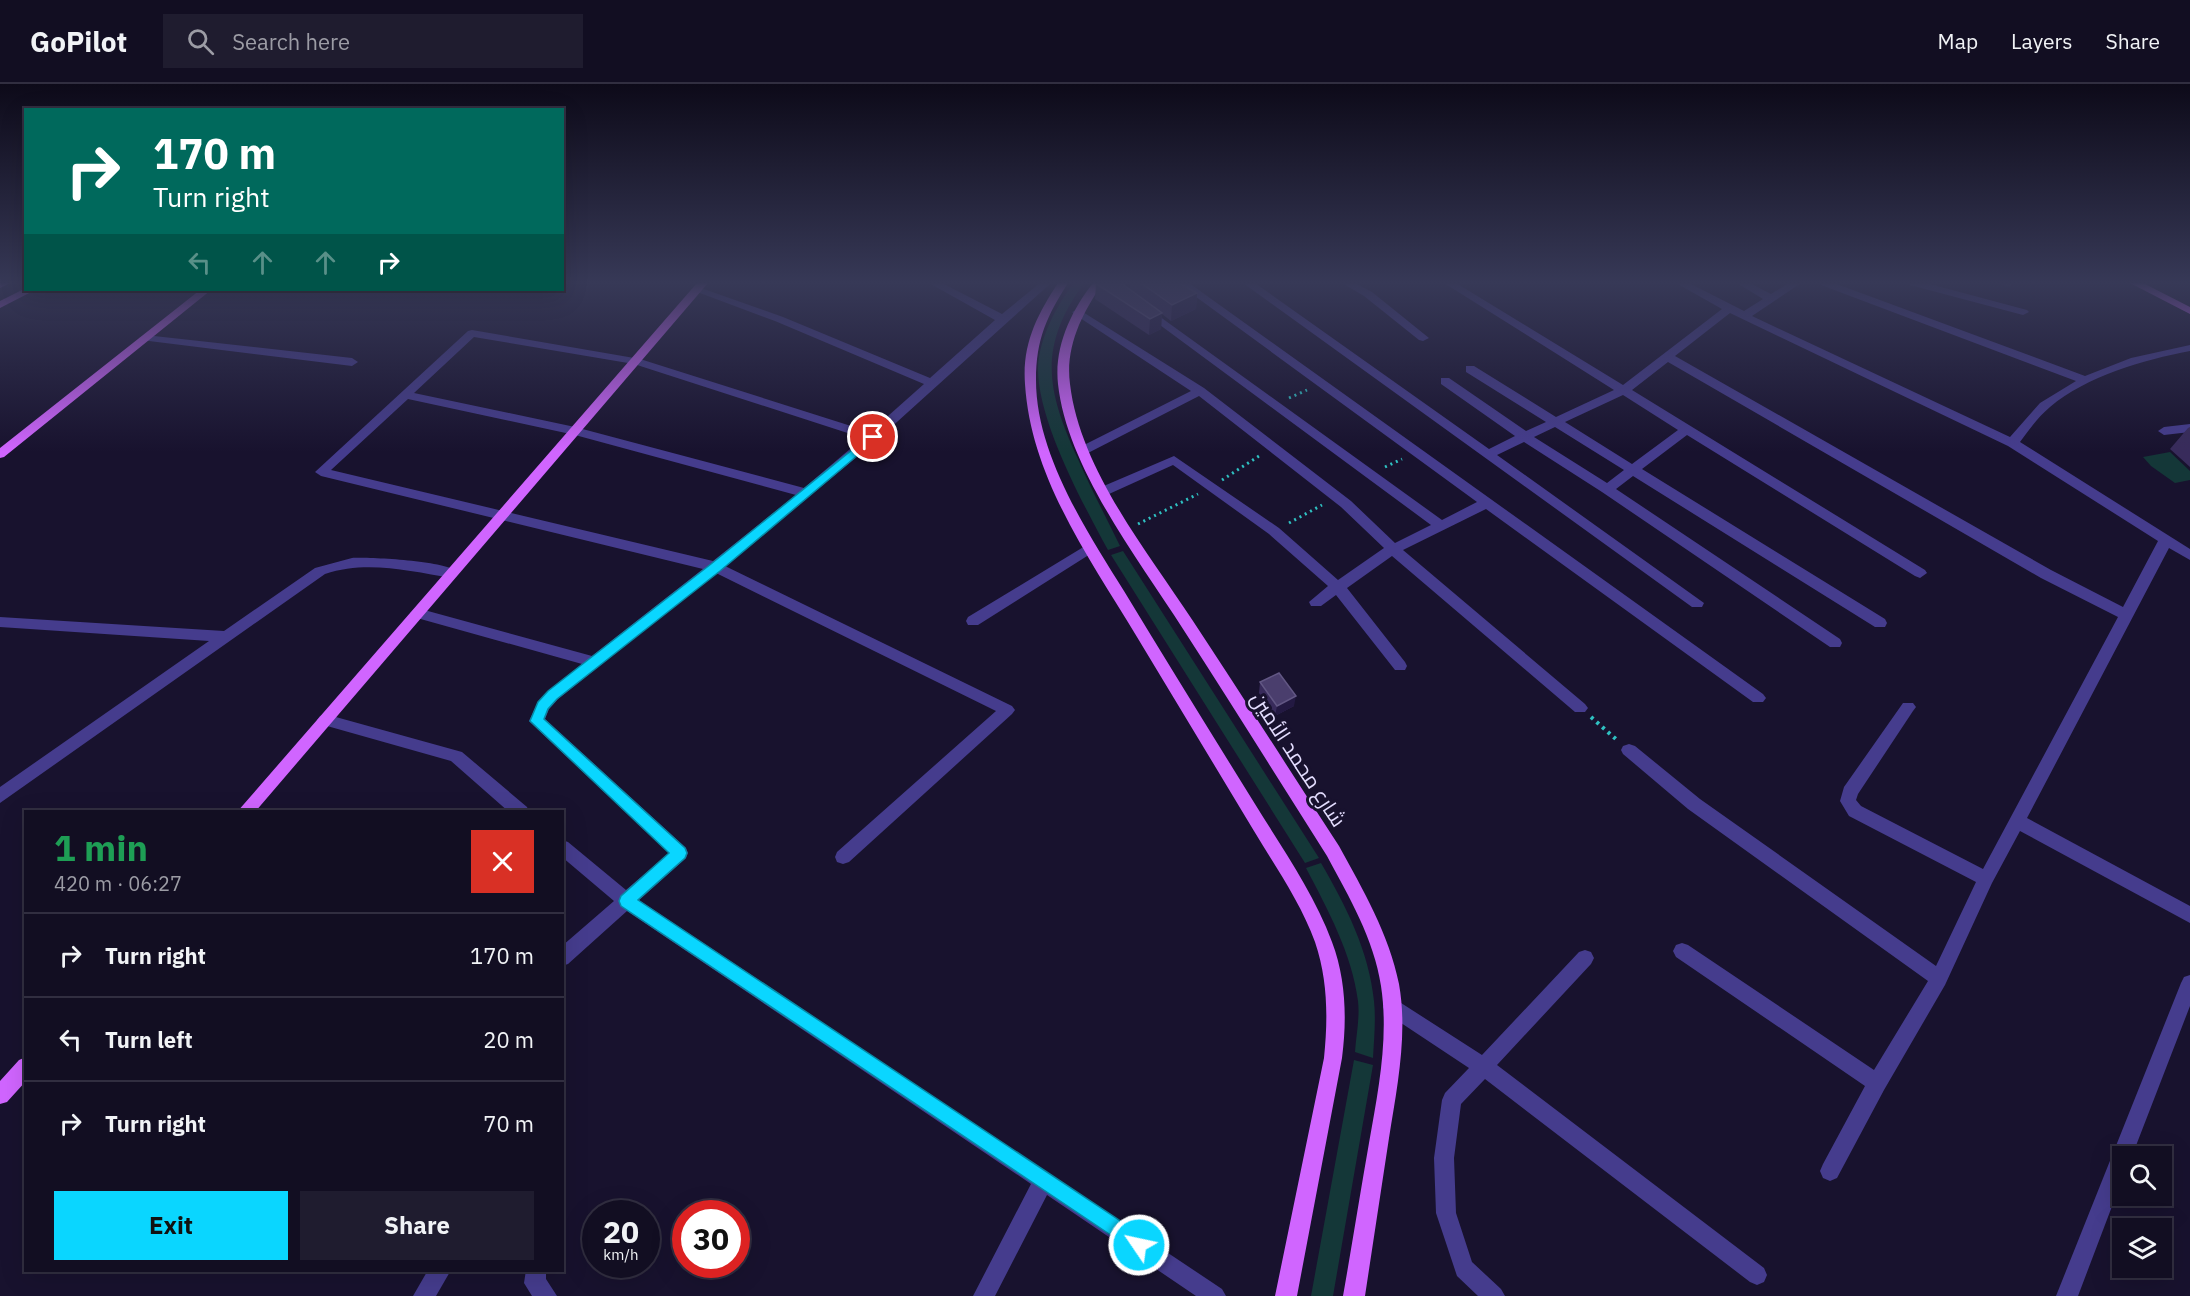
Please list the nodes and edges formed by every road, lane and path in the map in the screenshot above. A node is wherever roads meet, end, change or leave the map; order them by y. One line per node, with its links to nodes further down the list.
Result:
1 (144, 340): 38 (main road)
2 (159, 340): 21 (street)
3 (465, 340): 28 (street)
4 (510, 340): 20 (street)
5 (655, 340): 20 (main road)
6 (828, 340): 25 (street)
7 (978, 340): 25 (street)
8 (1034, 340): 48 (main road)
9 (1068, 340): 37 (main road, شارع محمد الأمين)
10 (1121, 340): 27 (street)
11 (1186, 340): 46 (street)
12 (1260, 340): 44 (street)
13 (1327, 340): 39 (street)
14 (1542, 340): 26 (street)
15 (1689, 340): 19 (street)
16 (1794, 340): 36 (street)
17 (1976, 340): 24 (street)
18 (2190, 348): 24 (street)
19 (1667, 356): 26 (street); 58 (street)
20 (636, 361): 32 (main road); 34 (street)
21 (352, 362)
22 (1470, 369): 29 (street)
23 (1445, 381): 35 (street)
24 (2087, 381): 36 (street)
25 (932, 383): 34 (street)
26 (1624, 390): 29 (street); 31 (street)
27 (1200, 391): 37 (street); 49 (street)
28 (404, 394): 32 (street); 45 (street)
29 (1556, 422): 35 (street); 40 (street)
30 (2190, 428): 33 (street)
31 (1687, 429): 40 (street); 53 (street)
32 (575, 431): 43 (street); 45 (main road)
33 (2164, 431)
34 (873, 437): 43 (street)
35 (1525, 437): 39 (street); 41 (street)
36 (2012, 443): 47 (street)
37 (1084, 450): 42 (main road, شارع محمد الأمين)
38 (0, 454)
39 (1488, 454): 56 (street)
40 (1632, 471): 41 (street); 61 (street)
41 (1607, 489): 63 (street)
42 (1104, 491): 54 (street); 85 (main road, شارع محمد الأمين)
43 (806, 494): 51 (street)
44 (1487, 503): 46 (street); 66 (street)
45 (503, 514): 51 (street); 52 (main road)
46 (1440, 525): 49 (street)
47 (2166, 540): 50 (street); 58 (street)
48 (1090, 548): 59 (street); 99 (main road)
49 (1393, 549): 54 (street); 68 (street)
50 (2190, 555)
51 (716, 567): 64 (street); 76 (street)
52 (452, 573): 57 (main road); 62 (street)
53 (1920, 573)
54 (1338, 587): 55 (street); 65 (street)
55 (1317, 602)
56 (1697, 603)
57 (417, 613): 64 (street); 69 (main road)
58 (2126, 615): 74 (street)
59 (973, 621)
60 (0, 622): 62 (street)
61 (1880, 623)
62 (226, 637): 71 (street)
63 (1835, 644)
64 (594, 662): 78 (street)
65 (1400, 666)
66 (1758, 698)
67 (1908, 707): 77 (street)
68 (1580, 708): 70 (path)
69 (325, 720): 72 (main road); 73 (street)
70 (1629, 750): 83 (street)
71 (0, 796)
72 (248, 810)
73 (519, 810)
74 (2017, 821): 77 (street); 79 (street)
75 (564, 848): 78 (street)
76 (843, 857)
77 (1986, 879): 83 (street)
78 (627, 901): 81 (street); 91 (street)
79 (2190, 915)
80 (1682, 951): 88 (street)
81 (564, 956)
82 (1585, 958): 86 (street)
83 (1939, 979): 88 (street)
84 (2190, 983): 102 (street)
85 (1392, 1007): 86 (street); 100 (main road, شارع محمد الأمين)
86 (1483, 1066): 94 (street); 101 (street)
87 (24, 1067): 89 (main road)
88 (1877, 1083): 90 (street)
89 (0, 1095)
90 (1830, 1172)
91 (1044, 1181): 97 (street); 98 (street)
92 (440, 1272): 95 (street)
93 (536, 1272): 96 (street)
94 (1757, 1275)
95 (424, 1296)
96 (546, 1296)
97 (984, 1296)
98 (1215, 1296)
99 (1286, 1296)
100 (1354, 1296)
101 (1494, 1296)
102 (2067, 1296)

